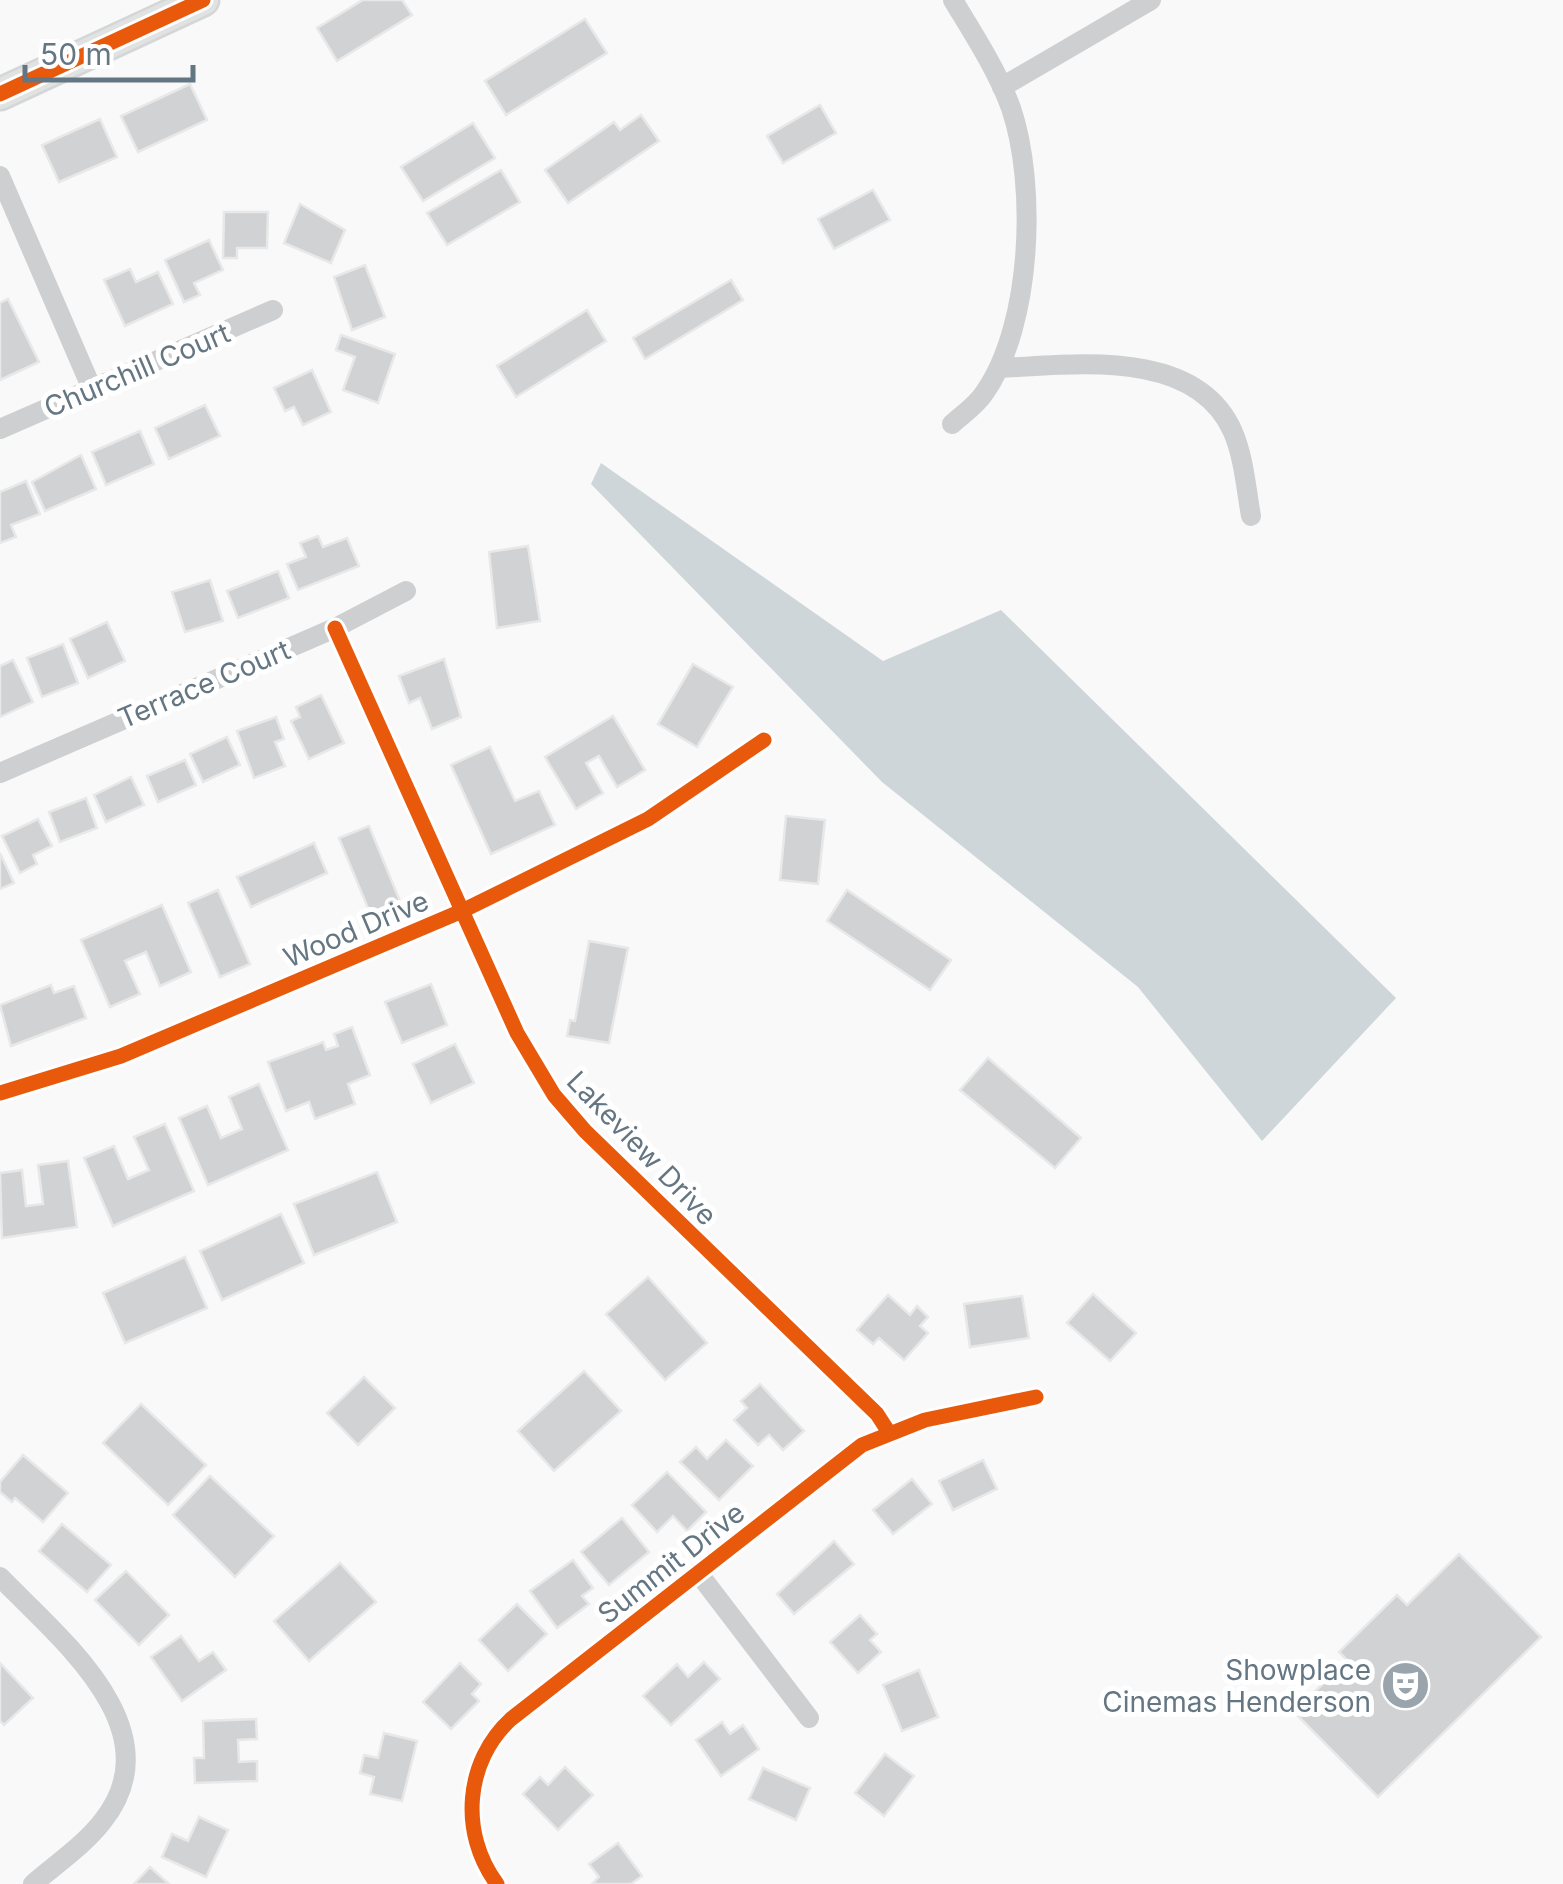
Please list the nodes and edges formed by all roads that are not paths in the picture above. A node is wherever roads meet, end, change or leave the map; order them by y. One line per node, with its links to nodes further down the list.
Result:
1 (203, 0): 5 (street)
2 (953, 0): 4 (street)
3 (1151, 0): 4 (street)
4 (1002, 87): 8 (street)
5 (0, 94)
6 (0, 176): 9 (street)
7 (273, 310): 9 (street, Churchill Court)
8 (1000, 368): 10 (street); 12 (street)
9 (92, 389): 11 (street, Churchill Court)
10 (952, 424)
11 (0, 429)
12 (1251, 516)
13 (406, 591): 14 (street, Terrace Court)
14 (335, 628): 16 (street, Terrace Court); 17 (street, Lakeview Drive)
15 (764, 740): 17 (street, Wood Drive)
16 (0, 773)
17 (462, 911): 18 (street, Wood Drive); 20 (street, Lakeview Drive)
18 (0, 1093)
19 (1036, 1397): 20 (street, Summit Drive)
20 (888, 1431): 21 (street, Summit Drive)
21 (699, 1574): 23 (street); 25 (street, Summit Drive)
22 (0, 1576): 24 (street)
23 (809, 1718)
24 (33, 1884)
25 (497, 1884)

